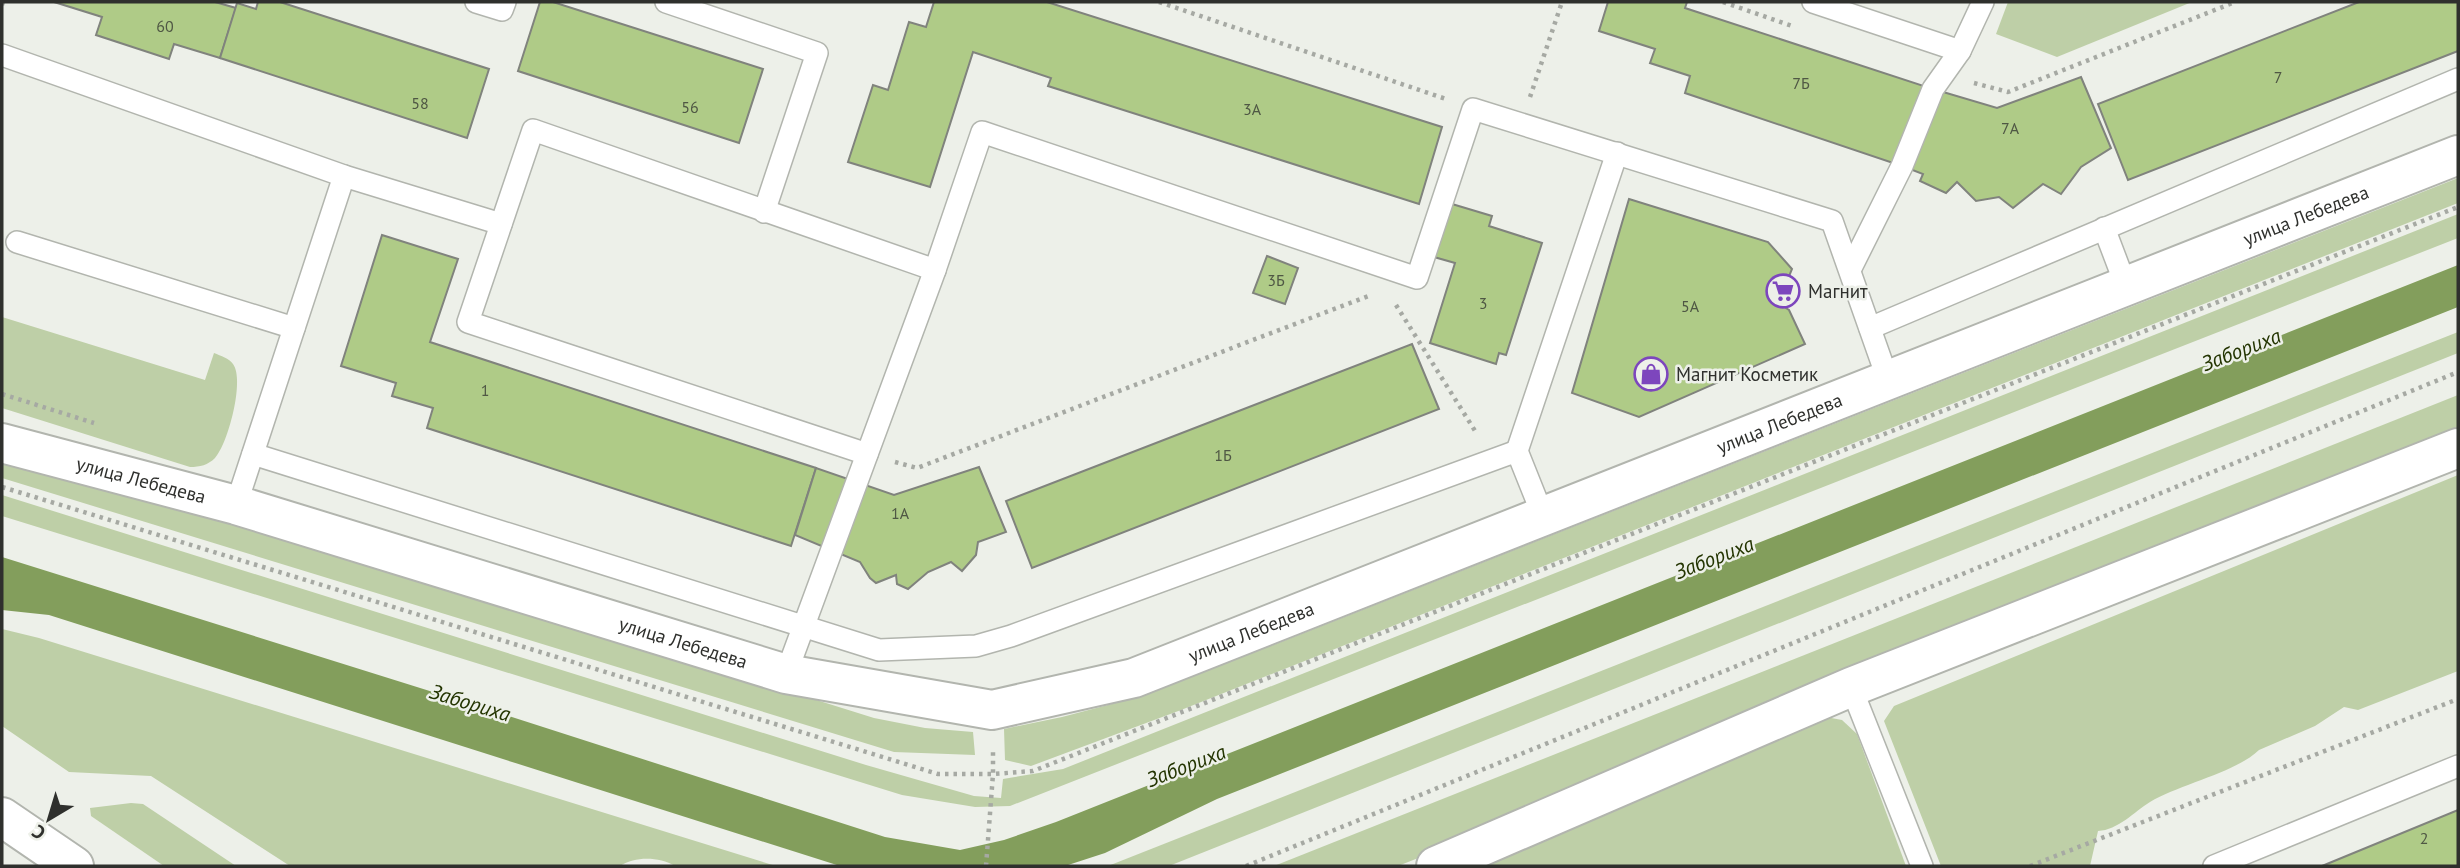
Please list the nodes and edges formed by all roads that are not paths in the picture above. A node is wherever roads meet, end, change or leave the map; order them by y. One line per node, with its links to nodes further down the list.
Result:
1 (476, 2): 2 (lane)
2 (505, 2)
3 (666, 2): 12 (lane)
4 (1813, 2): 6 (lane)
5 (1983, 2): 6 (lane)
6 (1960, 51): 17 (lane)
7 (2, 55): 11 (lane)
8 (2458, 79): 14 (lane)
9 (1617, 153): 16 (lane); 17 (lane); 24 (lane)
10 (2458, 155): 18 (street, улица Лебедева)
11 (344, 176): 13 (lane); 19 (lane)
12 (764, 212): 13 (lane); 16 (lane)
13 (501, 225): 26 (lane)
14 (2104, 228): 18 (lane); 20 (lane)
15 (17, 242): 19 (lane)
16 (935, 270): 26 (lane)
17 (1850, 270): 20 (lane)
18 (2126, 286): 21 (street, улица Лебедева)
19 (294, 328): 25 (lane)
20 (1870, 328): 21 (lane)
21 (1888, 380): 28 (street, улица Лебедева)
22 (2, 443): 27 (street, улица Лебедева)
23 (2458, 448): 31 (street)
24 (1517, 451): 28 (lane); 29 (lane)
25 (253, 454): 27 (lane); 29 (lane)
26 (867, 454): 29 (lane)
27 (236, 505): 30 (street, улица Лебедева)
28 (1543, 516): 30 (street, улица Лебедева)
29 (803, 628): 30 (lane)
30 (786, 674)
31 (1851, 687): 35 (street); 36 (lane)
32 (2458, 766): 37 (lane)
33 (2, 817): 34 (street)
34 (74, 866)
35 (1436, 866)
36 (1922, 866)
37 (2214, 866)

